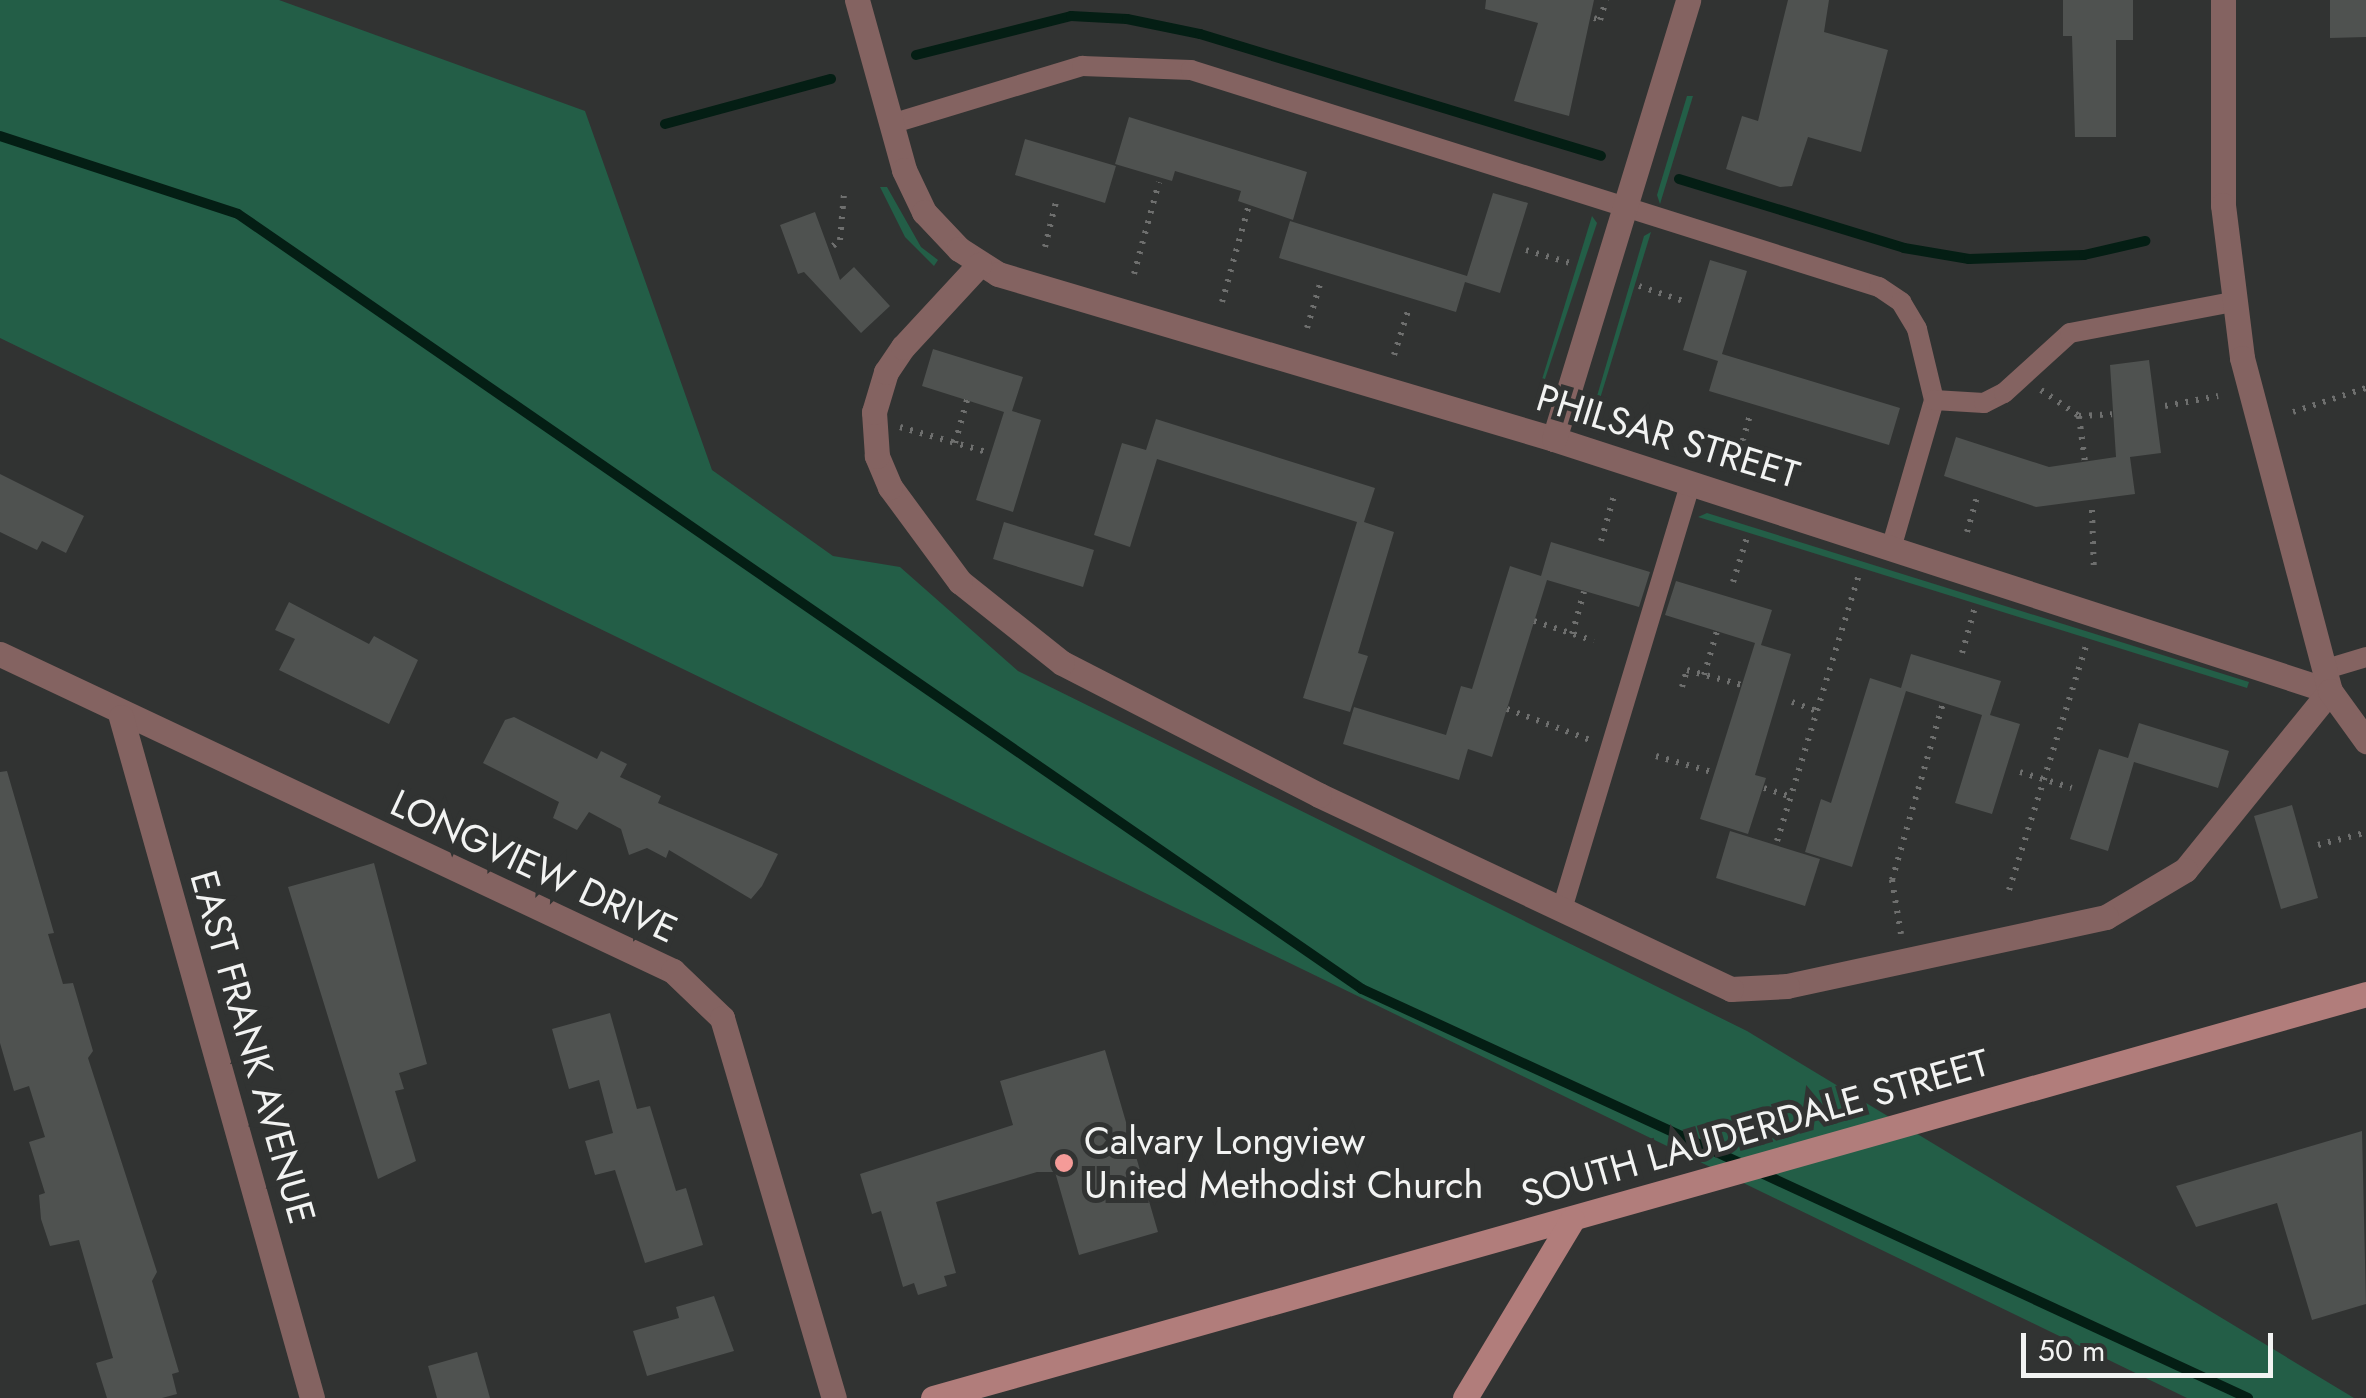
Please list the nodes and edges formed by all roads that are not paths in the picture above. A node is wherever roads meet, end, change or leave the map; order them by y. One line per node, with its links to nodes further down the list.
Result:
1 (857, 0): 4 (street)
2 (1688, 0): 5 (street)
3 (2223, 0): 7 (street)
4 (891, 124): 5 (lane); 6 (street)
5 (1624, 209): 8 (lane); 9 (street)
6 (979, 265): 9 (street, PHILSAR STREET); 17 (street)
7 (2232, 302): 8 (lane); 14 (street)
8 (1934, 400): 11 (lane)
9 (1554, 439): 10 (street, PHILSAR STREET)
10 (1691, 483): 11 (street, PHILSAR STREET); 17 (lane)
11 (1892, 545): 14 (street, PHILSAR STREET)
12 (0, 654): 15 (street, LONGVIEW DRIVE)
13 (2366, 657): 14 (lane)
14 (2326, 680): 16 (street); 17 (street)
15 (122, 716): 20 (street, EAST FRANK AVENUE); 21 (street, LONGVIEW DRIVE)
16 (2366, 741)
17 (1562, 910)
18 (2366, 994): 19 (street, SOUTH LAUDERDALE STREET)
19 (1572, 1220): 22 (street, SOUTH LAUDERDALE STREET); 23 (street)
20 (312, 1398)
21 (834, 1398)
22 (933, 1398)
23 (1465, 1398)

